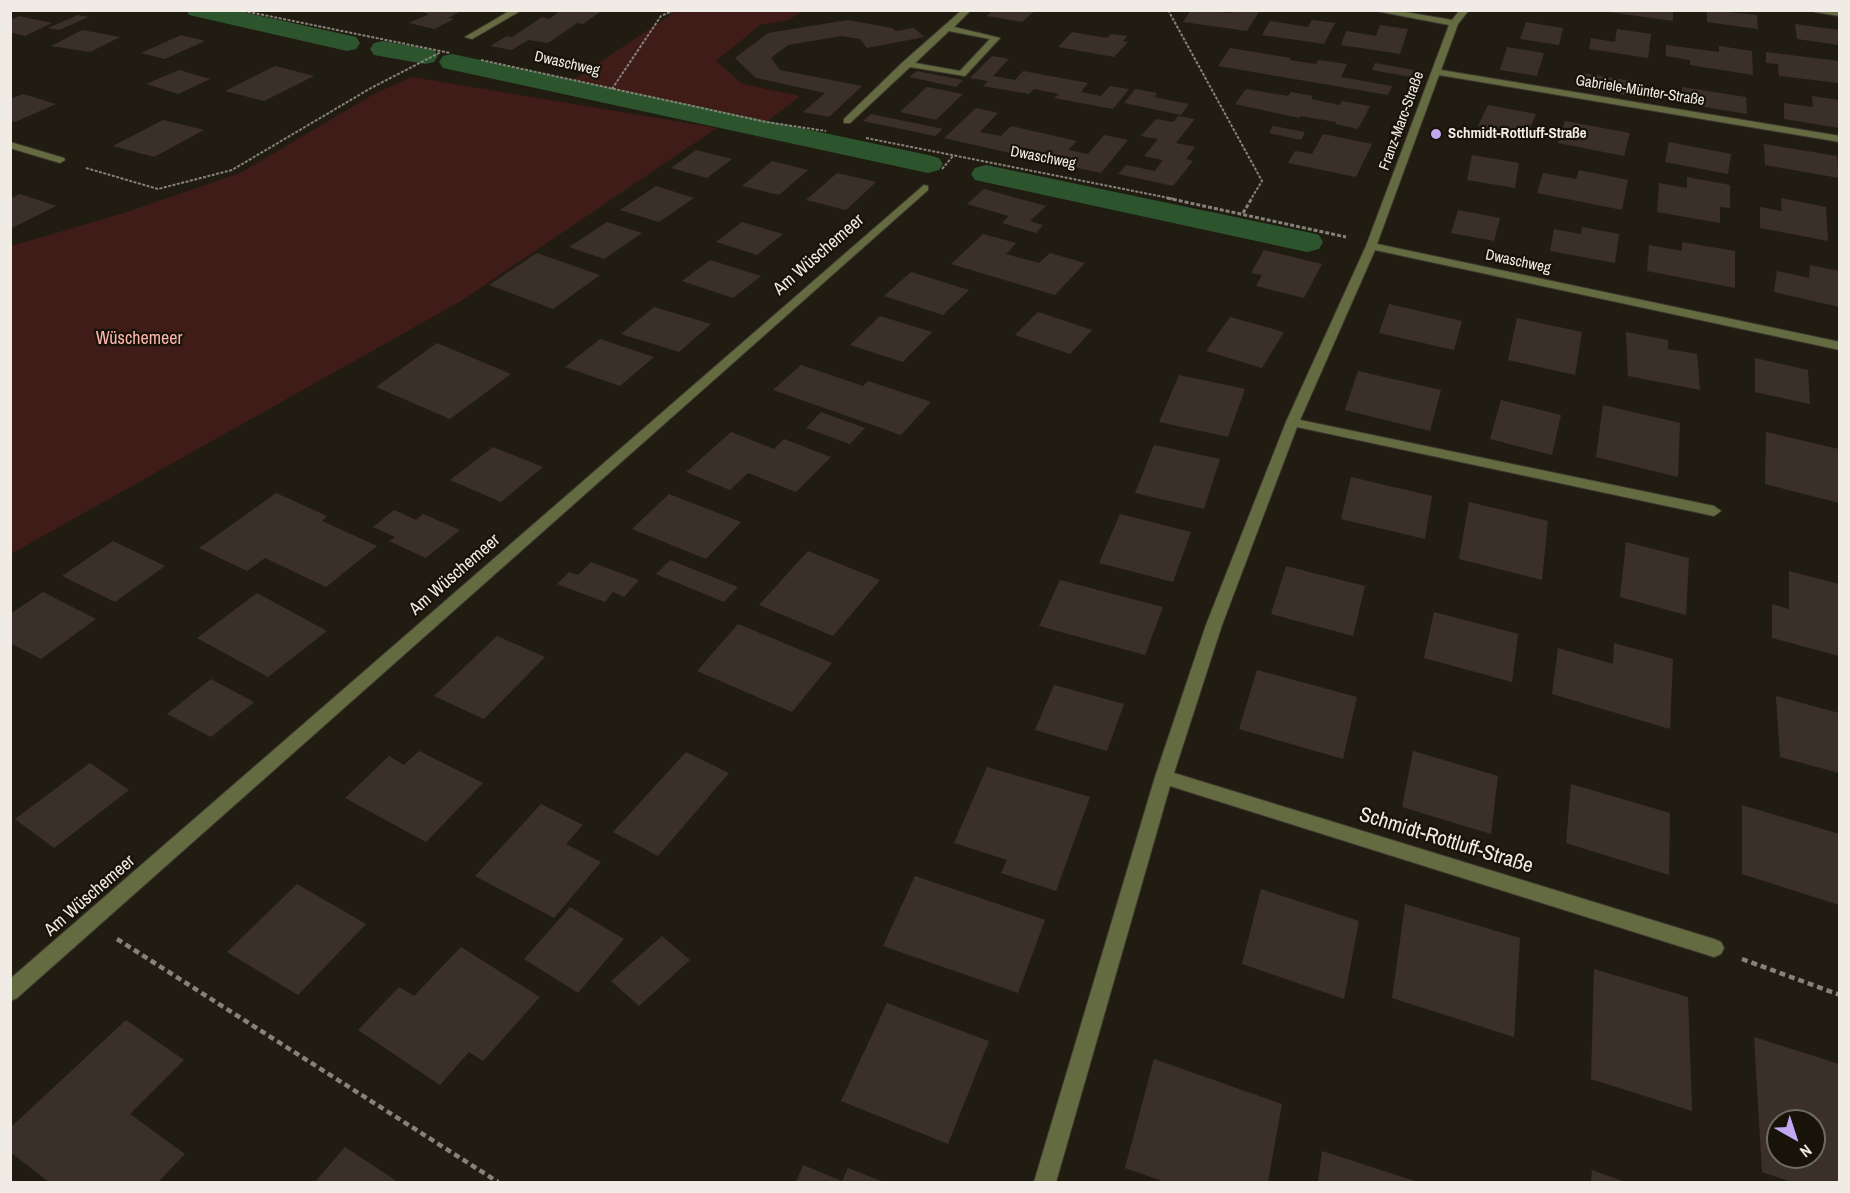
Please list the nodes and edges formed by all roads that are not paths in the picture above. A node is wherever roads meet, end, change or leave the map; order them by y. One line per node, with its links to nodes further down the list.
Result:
1 (518, 10): 9 (street)
2 (967, 10): 8 (street)
3 (1375, 10): 7 (street)
4 (1465, 10): 7 (street, Franz-Marc-Straße)
5 (1815, 10): 6 (street)
6 (1837, 14)
7 (1454, 23): 11 (street, Franz-Marc-Straße)
8 (946, 28): 10 (street); 10 (street)
9 (469, 37)
10 (906, 64): 12 (street)
11 (1437, 72): 13 (street, Gabriele-Münter-Straße); 17 (street, Franz-Marc-Straße)
12 (847, 121)
13 (1839, 139)
14 (10, 146): 15 (street)
15 (60, 160)
16 (924, 188): 23 (street, Am Wüschemeer)
17 (1371, 246): 18 (street, Dwaschweg); 19 (street)
18 (1839, 346)
19 (1292, 422): 20 (street); 21 (street)
20 (1714, 511)
21 (1164, 777): 22 (street, Schmidt-Rottluff-Straße); 24 (street)
22 (1714, 948)
23 (10, 992)
24 (1045, 1182)

